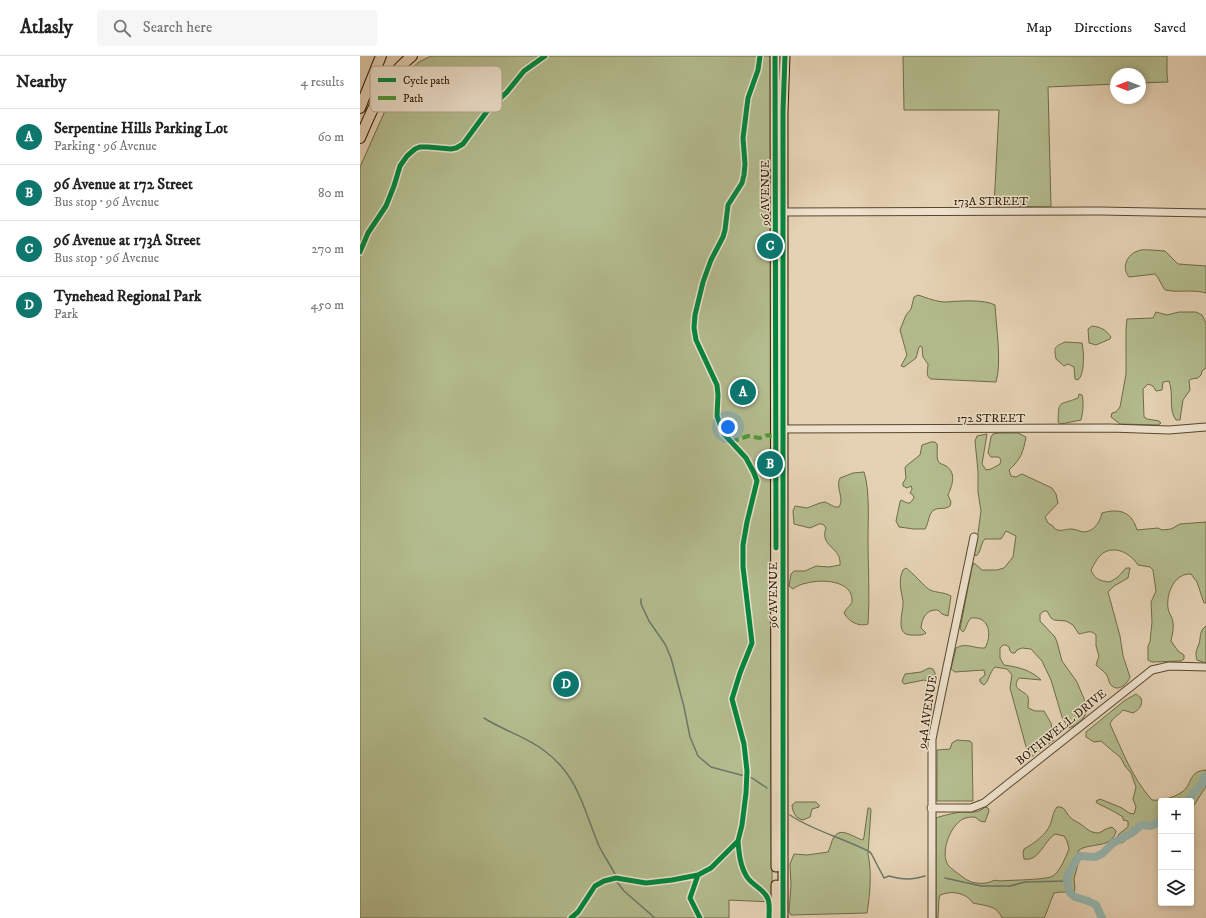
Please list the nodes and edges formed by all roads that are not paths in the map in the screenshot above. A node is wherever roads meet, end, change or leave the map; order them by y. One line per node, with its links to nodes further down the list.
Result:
1 (381, 56): 5 (highway)
2 (412, 56): 6 (highway)
3 (775, 56): 11 (main road, 96 AVENUE)
4 (785, 56): 11 (main road, 96 AVENUE)
5 (377, 66)
6 (400, 66)
7 (370, 83): 8 (highway)
8 (360, 108)
9 (372, 112): 10 (highway)
10 (360, 138)
11 (779, 212): 12 (street, 173A STREET); 14 (main road, 96 AVENUE)
12 (1206, 212)
13 (1206, 427): 14 (street, 172 STREET)
14 (779, 429): 18 (main road, 96 AVENUE); 19 (main road, 96 AVENUE)
15 (974, 537): 17 (street, 94A AVENUE)
16 (1206, 667): 17 (street, BOTHWELL DRIVE)
17 (932, 808): 20 (street, 94A AVENUE)
18 (776, 918)
19 (783, 918)
20 (932, 918)

